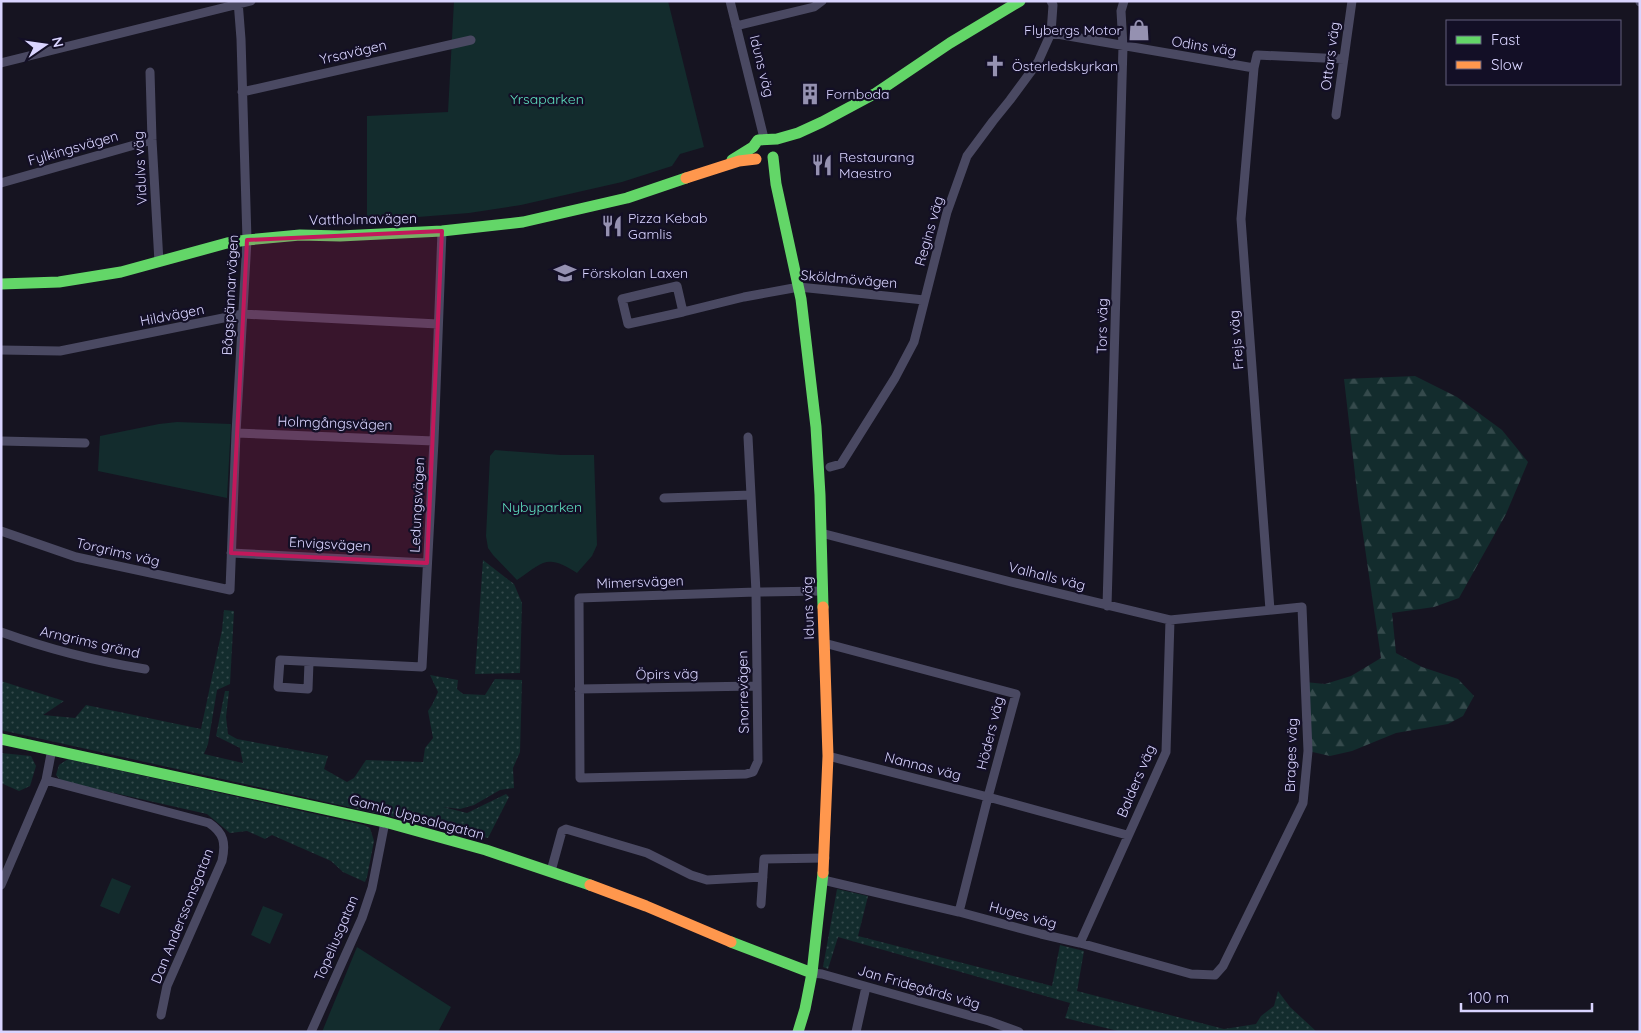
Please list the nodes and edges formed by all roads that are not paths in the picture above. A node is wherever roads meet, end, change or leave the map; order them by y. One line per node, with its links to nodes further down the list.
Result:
1 (251, 1): 8 (street)
2 (730, 1): 9 (street, Iduns väg)
3 (822, 1): 9 (street)
4 (1020, 1): 19 (street, Vattholmavägen)
5 (1051, 1): 10 (street, Regins väg)
6 (1124, 1): 12 (street, Tors väg)
7 (1352, 1): 13 (street, Ottars väg)
8 (238, 3): 14 (street); 17 (street, Bågspännarvägen)
9 (736, 26): 20 (street, Iduns väg)
10 (1051, 33): 12 (street, Odins väg); 31 (street, Regins väg)
11 (471, 40): 17 (street, Yrsavägen)
12 (1123, 46): 15 (street, Odins väg); 51 (street, Tors väg)
13 (1344, 59): 15 (street); 18 (street, Ottars väg)
14 (1, 63)
15 (1254, 68): 52 (street, Frejs väg)
16 (150, 72): 21 (street, Vidulvs väg)
17 (242, 92): 27 (street, Bågspännarvägen)
18 (1336, 115)
19 (798, 133): 20 (street, Vattholmavägen); 23 (street, Vattholmavägen)
20 (766, 139): 22 (street, Vattholmavägen); 23 (street)
21 (152, 140): 25 (street, Fylkingsvägen); 28 (street, Vidulvs väg)
22 (753, 147): 23 (street); 24 (street, Vattholmavägen)
23 (767, 157): 24 (street, Vattholmavägen); 30 (street, Iduns väg)
24 (722, 167): 26 (street, Vattholmavägen)
25 (1, 183)
26 (442, 232): 27 (street, Vattholmavägen); 34 (street, Ledungsvägen)
27 (247, 240): 28 (street, Vattholmavägen); 33 (street, Bågspännarvägen)
28 (159, 262): 29 (street, Vattholmavägen)
29 (1, 284)
30 (799, 287): 31 (street, Sköldmövägen); 32 (street, Sköldmövägen); 45 (street, Iduns väg)
31 (924, 300): 41 (street, Regins väg)
32 (683, 312): 32 (street, Sköldmövägen)
33 (243, 314): 34 (street, Hildvägen); 35 (street, Hildvägen); 36 (street, Bågspännarvägen)
34 (438, 324): 39 (street, Ledungsvägen)
35 (1, 350)
36 (236, 433): 39 (street, Holmgångsvägen); 46 (street, Bågspännarvägen)
37 (748, 437): 42 (street, Snorrevägen)
38 (1, 441): 40 (street)
39 (434, 441): 47 (street, Ledungsvägen)
40 (85, 443)
41 (830, 467)
42 (751, 495): 43 (street); 50 (street, Snorrevägen)
43 (664, 498)
44 (1, 531): 48 (street, Torgrims väg)
45 (821, 533): 49 (street, Iduns väg); 51 (street, Valhalls väg)
46 (231, 552): 47 (street, Envigsvägen); 48 (street, Bågspännarvägen)
47 (427, 563): 56 (street, Ledungsvägen)
48 (230, 590)
49 (823, 591): 50 (street, Mimersvägen); 55 (street, Iduns väg)
50 (756, 592): 58 (street, Snorrevägen); 59 (street, Mimersvägen)
51 (1108, 606): 53 (street, Valhalls väg)
52 (1270, 610): 53 (street, Valhalls väg); 77 (street, Brages väg)
53 (1170, 620): 67 (street, Balders väg)
54 (1, 632): 57 (street, Arngrims gränd)
55 (824, 643): 62 (street, Iduns väg); 65 (street, Höders väg)
56 (309, 662): 56 (street, Ledungsvägen)
57 (145, 669)
58 (756, 686): 59 (street, Öpirs väg); 63 (street, Snorrevägen)
59 (579, 690): 63 (street, Mimersvägen)
60 (1, 739): 61 (street, Gamla Uppsalagatan)
61 (52, 749): 64 (street); 66 (street, Gamla Uppsalagatan)
62 (828, 756): 65 (street, Nannas väg); 68 (street, Iduns väg)
63 (580, 778)
64 (46, 780): 72 (street); 79 (street, Dan Anderssonsgatan)
65 (988, 797): 67 (street, Nannas väg); 74 (street, Höders väg)
66 (386, 822): 69 (street, Gamla Uppsalagatan); 80 (street, Topeliusgatan)
67 (1128, 835): 75 (street, Balders väg)
68 (825, 858): 70 (street); 71 (street, Iduns väg)
69 (550, 872): 70 (street); 76 (street, Gamla Uppsalagatan)
70 (763, 877): 73 (street)
71 (823, 880): 74 (street, Huges väg); 76 (street, Iduns väg)
72 (1, 885)
73 (761, 904)
74 (959, 912): 75 (street, Huges väg)
75 (1080, 943): 77 (street, Huges väg)
76 (812, 972): 78 (street, Jan Fridegårds väg); 81 (street, Iduns väg)
77 (1215, 975)
78 (866, 986): 82 (street); 83 (street, Jan Fridegårds väg)
79 (161, 1015)
80 (311, 1032)
81 (798, 1032)
82 (856, 1032)
83 (1019, 1032)

